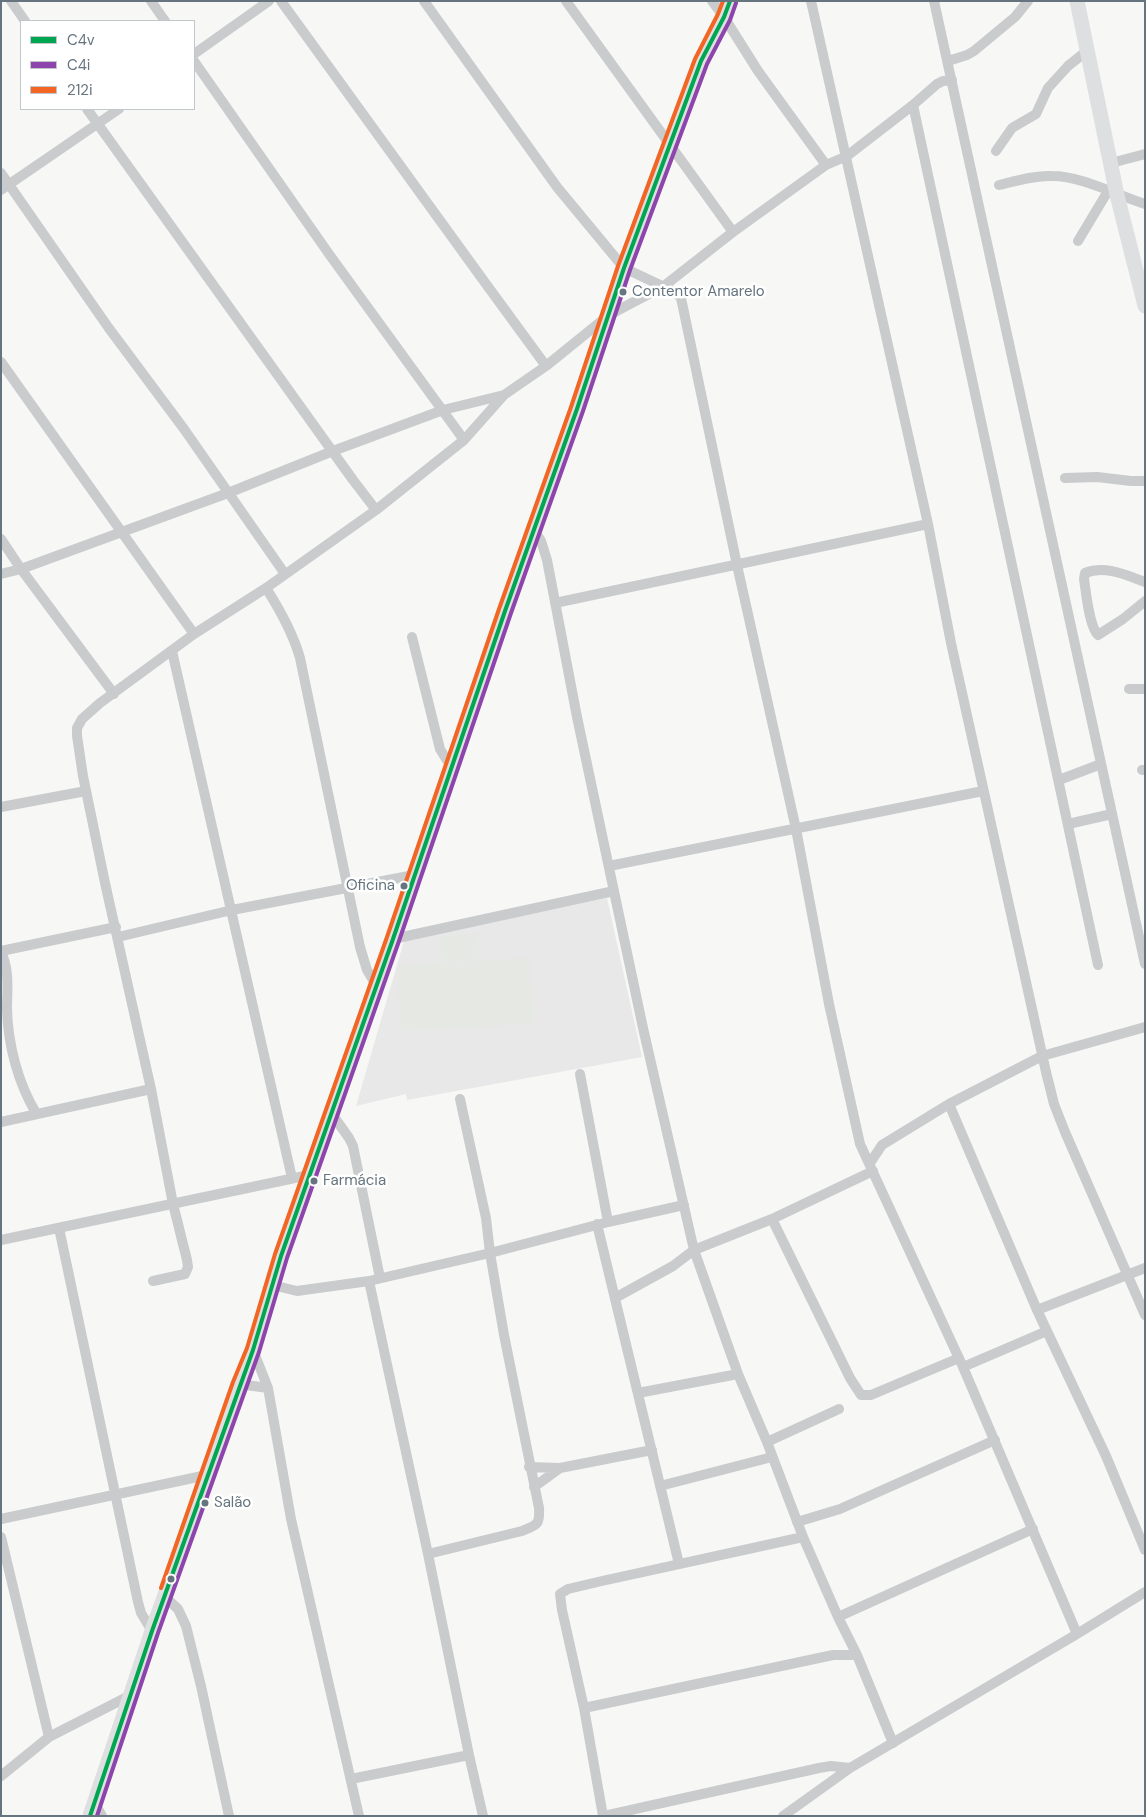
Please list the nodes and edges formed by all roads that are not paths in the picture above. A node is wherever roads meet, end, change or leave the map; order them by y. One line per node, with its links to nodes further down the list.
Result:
1 (11, 1): 14 (street)
2 (151, 1): 15 (street)
3 (269, 1): 17 (street)
4 (281, 1): 43 (street)
5 (424, 1): 38 (street)
6 (566, 1): 25 (street)
7 (712, 1): 13 (street)
8 (730, 1): 13 (main road)
9 (811, 1): 28 (street)
10 (934, 1): 19 (street)
11 (1028, 1): 19 (street)
12 (1077, 1): 16 (main road)
13 (724, 17): 25 (main road); 30 (street)
14 (24, 20)
15 (165, 20)
16 (1088, 50): 26 (street); 29 (main road)
17 (195, 53)
18 (195, 62): 45 (street)
19 (948, 62): 20 (street)
20 (952, 80): 21 (street); 70 (street)
21 (913, 105): 28 (street); 72 (street)
22 (88, 110): 24 (street)
23 (118, 110): 24 (street)
24 (99, 124): 33 (street); 47 (street)
25 (670, 144): 36 (street); 38 (main road)
26 (996, 151)
27 (1145, 154): 29 (street)
28 (847, 156): 30 (street); 52 (street)
29 (1111, 163): 34 (main road)
30 (826, 165): 36 (street)
31 (1, 173): 33 (street)
32 (998, 185): 34 (street)
33 (6, 187): 50 (street)
34 (1113, 193): 35 (street); 37 (street); 40 (main road)
35 (1145, 204)
36 (733, 232): 39 (street)
37 (1078, 241)
38 (624, 268): 39 (street); 41 (main road)
39 (664, 286): 41 (street); 56 (street)
40 (1145, 306)
41 (609, 315): 43 (street); 53 (main road)
42 (1, 362): 54 (street)
43 (546, 366): 44 (street)
44 (504, 395): 45 (street); 46 (street)
45 (443, 410): 46 (street); 47 (street)
46 (464, 440): 51 (street)
47 (333, 451): 50 (street); 51 (street)
48 (1065, 478): 49 (street)
49 (1145, 480)
50 (228, 493): 54 (street); 59 (street)
51 (376, 510): 59 (street)
52 (928, 524): 56 (street); 74 (street)
53 (534, 530): 63 (street); 71 (main road)
54 (121, 532): 57 (street); 64 (street)
55 (1, 539): 57 (street)
56 (737, 565): 63 (street); 78 (street)
57 (21, 569): 58 (street); 69 (street)
58 (1, 574)
59 (285, 574): 61 (street)
60 (1145, 582): 62 (street)
61 (266, 588): 64 (street); 81 (street)
62 (1145, 601)
63 (555, 604): 79 (street)
64 (194, 634): 66 (street)
65 (412, 637): 71 (street)
66 (172, 651): 69 (street); 83 (street)
67 (1129, 689): 68 (street)
68 (1145, 689)
69 (114, 694): 73 (street)
70 (1101, 764): 72 (street); 76 (street)
71 (452, 765): 80 (main road)
72 (1059, 780): 77 (street)
73 (86, 790): 75 (street); 84 (street)
74 (983, 791): 78 (street); 91 (street)
75 (1, 807)
76 (1112, 814): 77 (street); 87 (street)
77 (1068, 824): 88 (street)
78 (796, 828): 79 (street); 101 (street)
79 (609, 866): 82 (street)
80 (414, 875): 81 (street); 85 (main road)
81 (347, 887): 83 (street); 89 (street)
82 (614, 890): 85 (street); 107 (street)
83 (232, 910): 84 (street); 105 (street)
84 (117, 932): 86 (street); 93 (street)
85 (393, 939): 89 (main road)
86 (1, 951): 94 (street)
87 (1145, 964)
88 (1098, 965)
89 (376, 985): 98 (main road)
90 (1145, 1027): 91 (street)
91 (1042, 1056): 96 (street); 116 (street)
92 (580, 1074): 109 (street)
93 (151, 1090): 97 (street); 106 (street)
94 (25, 1095): 97 (street); 99 (street)
95 (460, 1099): 114 (street)
96 (949, 1104): 102 (street); 122 (street)
97 (36, 1114): 99 (street)
98 (332, 1114): 104 (main road); 117 (street)
99 (24, 1117): 100 (street)
100 (1, 1122)
101 (860, 1144): 102 (street); 103 (street)
102 (882, 1145): 103 (street)
103 (871, 1167): 108 (street); 126 (street)
104 (309, 1175): 105 (street); 120 (main road)
105 (292, 1178): 106 (street)
106 (173, 1204): 111 (street); 118 (street)
107 (684, 1205): 109 (street); 113 (street)
108 (772, 1219): 113 (street); 126 (street)
109 (608, 1222): 110 (street)
110 (597, 1224): 114 (street); 121 (street)
111 (59, 1228): 112 (street); 141 (street)
112 (1, 1240)
113 (694, 1250): 121 (street); 127 (street)
114 (490, 1253): 117 (street); 136 (street)
115 (1145, 1268): 116 (street)
116 (1127, 1275): 122 (street); 123 (street)
117 (380, 1278): 119 (street)
118 (153, 1281)
119 (369, 1281): 120 (street); 148 (street)
120 (272, 1285): 125 (main road)
121 (615, 1298): 130 (street)
122 (1037, 1310): 124 (street)
123 (1145, 1315)
124 (1047, 1331): 126 (street); 147 (street)
125 (253, 1350): 128 (main road); 129 (street)
126 (961, 1362): 132 (street)
127 (738, 1374): 130 (street); 133 (street)
128 (239, 1384): 129 (street); 138 (main road)
129 (268, 1388): 165 (street)
130 (638, 1393): 134 (street)
131 (840, 1409): 133 (street)
132 (995, 1440): 143 (street); 144 (street)
133 (767, 1442): 135 (street)
134 (652, 1450): 137 (street); 139 (street)
135 (772, 1457): 139 (street); 143 (street)
136 (529, 1467): 137 (street); 140 (street)
137 (560, 1468): 140 (street)
138 (207, 1475): 141 (street); 151 (main road)
139 (660, 1486): 149 (street)
140 (534, 1487): 148 (street)
141 (115, 1496): 142 (street); 153 (street)
142 (1, 1519)
143 (797, 1522): 145 (street)
144 (1032, 1529): 152 (street); 154 (street)
145 (803, 1537): 149 (street); 152 (street)
146 (1, 1538): 160 (street)
147 (1145, 1550)
148 (428, 1554): 162 (street)
149 (679, 1564): 159 (street)
150 (1145, 1592): 154 (street)
151 (165, 1593): 153 (main road); 168 (street)
152 (838, 1618): 155 (street)
153 (152, 1631): 158 (main road)
154 (1077, 1634): 161 (street)
155 (849, 1639): 156 (street); 157 (street)
156 (833, 1655): 157 (street); 159 (street)
157 (857, 1655): 161 (street)
158 (131, 1695): 160 (street); 166 (main road)
159 (584, 1708): 171 (street)
160 (49, 1737): 164 (street)
161 (894, 1743): 163 (street)
162 (469, 1755): 165 (street); 170 (street)
163 (850, 1768): 171 (street); 172 (street)
164 (1, 1776)
165 (351, 1779): 169 (street)
166 (92, 1809): 167 (street)
167 (102, 1816)
168 (229, 1816)
169 (359, 1816)
170 (483, 1816)
171 (604, 1816)
172 (783, 1816)

